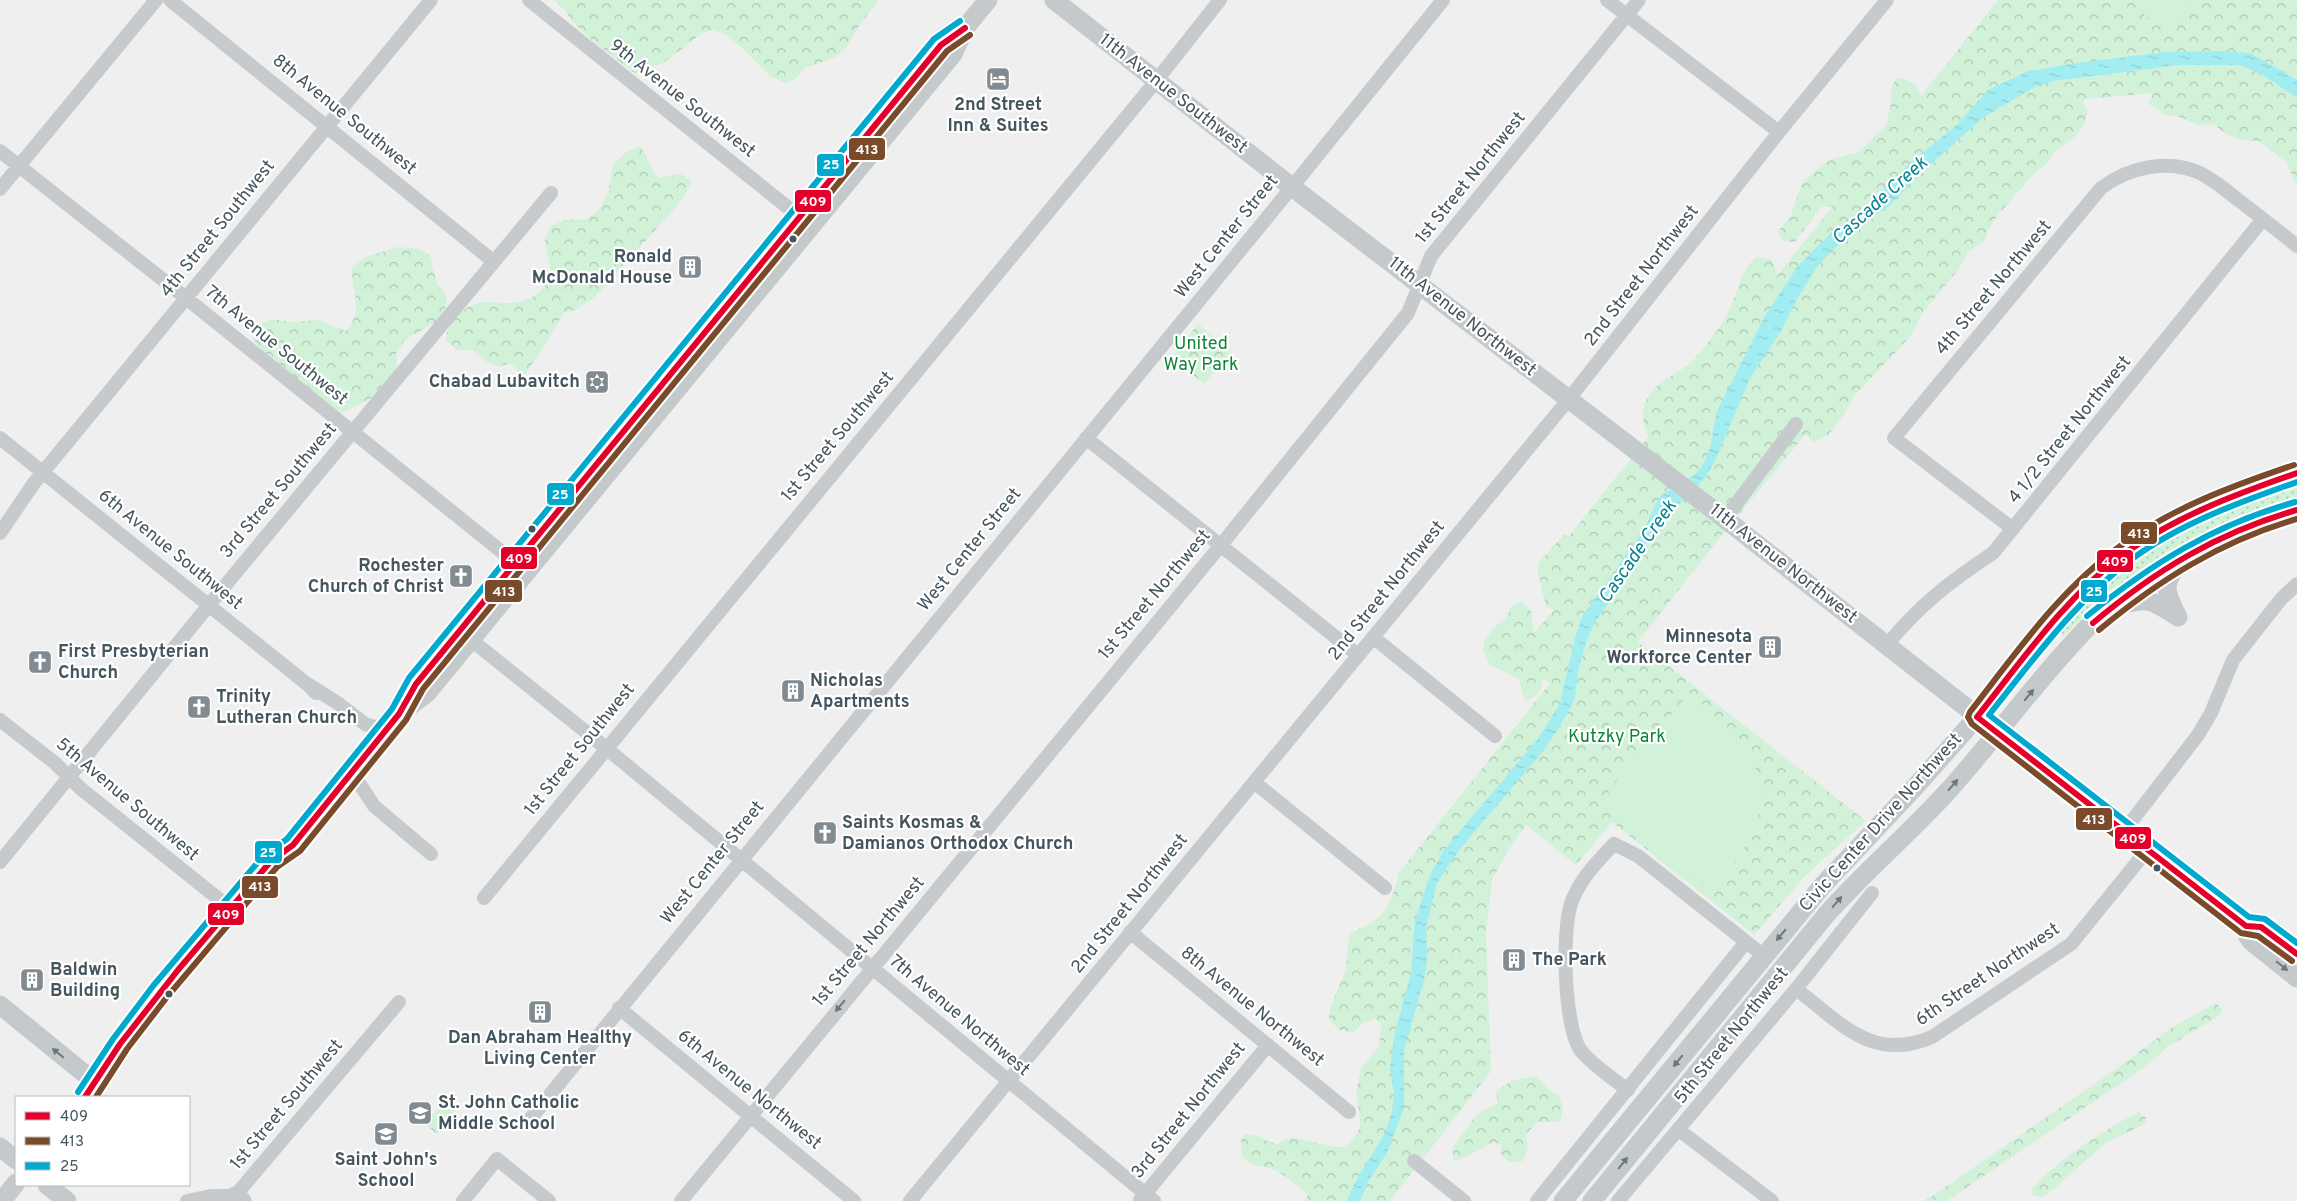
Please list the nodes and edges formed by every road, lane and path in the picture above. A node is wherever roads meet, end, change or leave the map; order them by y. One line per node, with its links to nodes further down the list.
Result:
1 (156, 0): 17 (street)
2 (170, 0): 14 (street, 8th Avenue Southwest)
3 (431, 0): 14 (street, 4th Street Southwest)
4 (529, 0): 22 (street, 9th Avenue Southwest)
5 (988, 0): 22 (main road)
6 (1054, 0): 13 (main road, 11th Avenue Southwest)
7 (1220, 0): 13 (street, 1st Street Southwest)
8 (1442, 0): 18 (street, West Center Street)
9 (1607, 0): 12 (street)
10 (1639, 0): 12 (street, 1st Street Northwest)
11 (1887, 0): 15 (street, 2nd Street Northwest)
12 (1627, 15): 15 (street); 25 (street, 1st Street Northwest)
13 (1156, 81): 18 (main road, 11th Avenue Southwest); 55 (street, 1st Street Southwest)
14 (327, 125): 24 (street, 8th Avenue Southwest); 26 (street, 4th Street Southwest)
15 (1780, 132): 27 (street, 2nd Street Northwest)
16 (0, 151): 17 (street, 7th Avenue Southwest)
17 (19, 166): 19 (street); 26 (street, 7th Avenue Southwest)
18 (1292, 187): 25 (main road, 11th Avenue Northwest); 31 (street, West Center Street)
19 (0, 189)
20 (551, 193): 24 (street, 3rd Street Southwest)
21 (2263, 219): 23 (street, 4th Street Northwest); 38 (street, 4 1/2 Street Northwest); 38 (street, 4th Street Northwest)
22 (806, 222): 42 (main road)
23 (2297, 246)
24 (493, 261): 29 (street, 3rd Street Southwest)
25 (1420, 284): 27 (main road, 11th Avenue Northwest); 40 (street, 1st Street Northwest)
26 (186, 298): 29 (street, 7th Avenue Southwest); 32 (street, 4th Street Southwest)
27 (1568, 400): 37 (main road, 11th Avenue Northwest); 47 (street, 2nd Street Northwest)
28 (1796, 424): 37 (street)
29 (353, 432): 42 (street, 7th Avenue Southwest); 44 (street, 3rd Street Southwest)
30 (0, 438): 32 (street, 6th Avenue Southwest)
31 (1086, 438): 40 (street); 62 (street, West Center Street)
32 (43, 472): 34 (street, 4th Street Southwest); 44 (street, 6th Avenue Southwest)
33 (2297, 473): 50 (main road, Civic Center Drive Northwest)
34 (34, 483): 36 (street, 4th Street Southwest); 39 (street, 4th Street Southwest)
35 (2297, 510): 41 (main road, Civic Center Drive Northwest)
36 (0, 515)
37 (1725, 519): 48 (main road, 11th Avenue Northwest)
38 (2013, 530): 48 (street, 4 1/2 Street Northwest)
39 (0, 533)
40 (1221, 545): 49 (street); 73 (street, 1st Street Northwest)
41 (2182, 557): 45 (main road, Civic Center Drive Northwest); 45 (main road)
42 (521, 567): 46 (main road)
43 (2297, 584): 59 (street)
44 (209, 605): 51 (street, 6th Avenue Southwest); 57 (street, 3rd Street Southwest)
45 (2110, 608): 53 (main road, Civic Center Drive Northwest, one-way to 45)
46 (465, 635): 51 (main road); 55 (street)
47 (1373, 637): 49 (street, 2nd Street Northwest); 54 (street)
48 (1887, 645): 50 (main road, 11th Avenue Northwest)
49 (1358, 655): 58 (street, 2nd Street Northwest)
50 (1977, 717): 53 (main road, 11th Avenue Northwest); 72 (main road, Civic Center Drive Northwest, one-way to 72)
51 (395, 719): 56 (main road)
52 (0, 720): 57 (street, 5th Avenue Southwest)
53 (1998, 732): 59 (main road, 11th Avenue Northwest); 105 (main road, Civic Center Drive Northwest, one-way to 53)
54 (1495, 736)
55 (606, 748): 62 (street); 66 (street, 1st Street Southwest)
56 (352, 772): 61 (street)
57 (69, 777): 63 (street, 3rd Street Southwest); 67 (street, 5th Avenue Southwest)
58 (1254, 782): 64 (street); 69 (street, 2nd Street Northwest)
59 (2124, 831): 60 (main road, 11th Avenue Northwest)
60 (2148, 849): 68 (main road, 11th Avenue Northwest); 75 (street, 6th Street Northwest)
61 (430, 854)
62 (741, 859): 73 (street, 7th Avenue Northwest); 78 (street, West Center Street)
63 (0, 862)
64 (1386, 888)
65 (1872, 893): 75 (street, 5th Street Northwest)
66 (484, 898)
67 (230, 908)
68 (2246, 926): 71 (main road, 11th Avenue Northwest); 74 (main road, 11th Avenue Northwest, one-way to 74)
69 (1130, 932): 79 (street, 8th Avenue Northwest); 80 (street, 2nd Street Northwest)
70 (1746, 942): 72 (street); 82 (street); 82 (street)
71 (2297, 954)
72 (1764, 956): 104 (main road, Civic Center Drive Northwest, one-way to 104)
73 (871, 968): 80 (street, 7th Avenue Northwest); 84 (street, 1st Street Northwest, one-way to 84)
74 (2297, 978)
75 (1796, 989): 86 (street, 5th Street Northwest)
76 (400, 1002): 92 (street, 1st Street Southwest)
77 (0, 1005): 81 (main road, one-way to 77)
78 (619, 1008): 84 (street, 6th Avenue Northwest); 85 (street, West Center Street)
79 (1268, 1045): 83 (street, 8th Avenue Northwest); 93 (street, 3rd Street Northwest)
80 (1008, 1082): 93 (street, 7th Avenue Northwest); 101 (street, 2nd Street Northwest)
81 (91, 1090)
82 (1628, 1090): 103 (street)
83 (1349, 1112)
84 (750, 1116): 99 (street, 1st Street Northwest); 100 (street, 6th Avenue Northwest)
85 (526, 1124)
86 (1679, 1130): 106 (street, 5th Street Northwest); 107 (street)
87 (0, 1147): 88 (main road)
88 (15, 1159)
89 (1414, 1161): 102 (street)
90 (15, 1184): 94 (main road)
91 (48, 1186): 95 (main road)
92 (239, 1198): 96 (street, 1st Street Southwest)
93 (1146, 1199)
94 (2, 1201)
95 (67, 1201)
96 (187, 1201)
97 (463, 1201): 98 (street)
98 (549, 1201)
99 (681, 1201)
100 (854, 1201)
101 (910, 1201)
102 (1464, 1201)
103 (1537, 1201)
104 (1563, 1201)
105 (1592, 1201)
106 (1618, 1201)
107 (1772, 1201)

